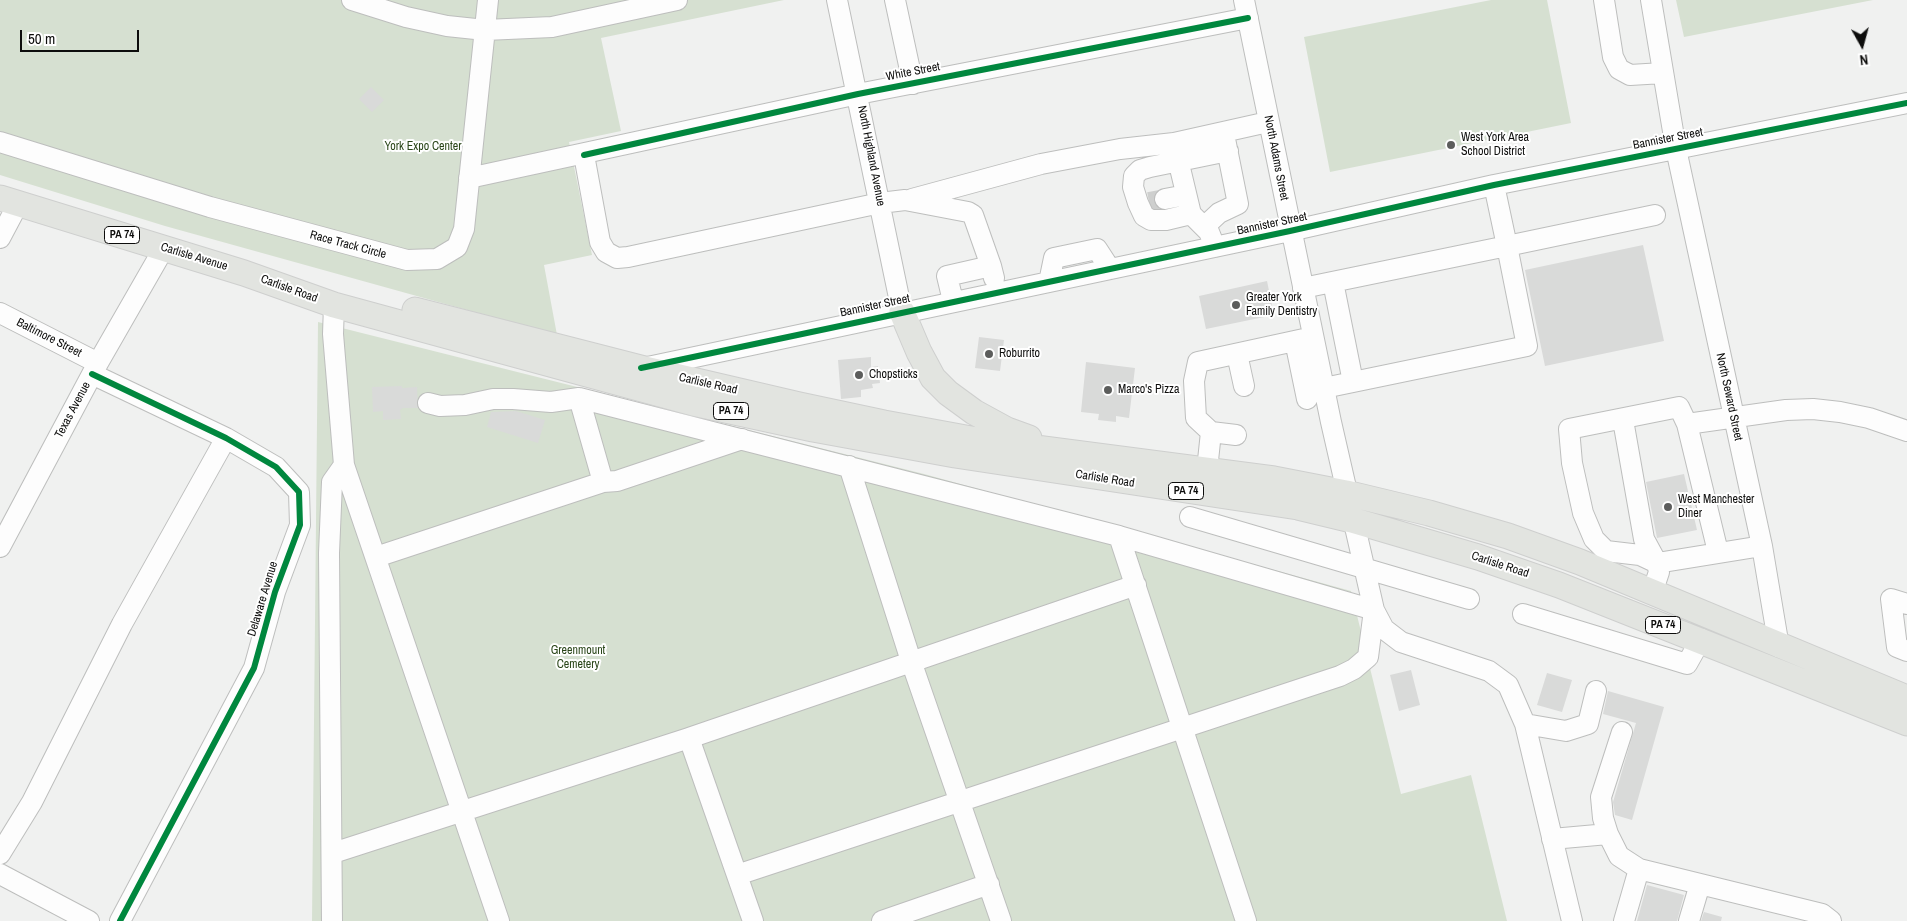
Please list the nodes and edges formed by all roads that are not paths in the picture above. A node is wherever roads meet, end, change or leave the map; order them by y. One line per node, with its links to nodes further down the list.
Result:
1 (352, 0): 9 (street)
2 (488, 0): 9 (street, Race Track Circle)
3 (677, 0): 9 (street)
4 (837, 0): 12 (street, North Highland Avenue)
5 (895, 0): 11 (street)
6 (1604, 0): 10 (street)
7 (1651, 0): 10 (street, North Seward Street)
8 (1246, 9): 11 (street, White Street); 14 (street, North Adams Street)
9 (485, 30): 21 (street, Race Track Circle)
10 (1663, 73): 17 (street, North Seward Street)
11 (913, 84): 12 (street, White Street)
12 (858, 94): 20 (street, White Street); 26 (street, North Highland Avenue)
13 (1907, 103): 17 (street, Bannister Street)
14 (1268, 122): 15 (street); 29 (street, North Adams Street)
15 (1224, 132): 18 (street); 19 (street)
16 (0, 142): 21 (street, Race Track Circle)
17 (1676, 148): 22 (street, Bannister Street); 53 (street, North Seward Street)
18 (1228, 152): 19 (street); 27 (street)
19 (1176, 153): 23 (street); 25 (street); 27 (street)
20 (584, 155): 21 (street, White Street); 26 (street)
21 (470, 178)
22 (1494, 185): 29 (street, Bannister Street); 31 (street)
23 (909, 200): 26 (street); 34 (street)
24 (9, 201): 30 (street); 33 (main road, Carlisle Avenue / PA 74)
25 (1150, 201): 27 (street); 27 (street)
26 (880, 203): 41 (street, North Highland Avenue)
27 (1194, 212): 32 (street)
28 (1655, 215): 31 (street)
29 (1290, 231): 32 (street, Bannister Street); 37 (street, North Adams Street)
30 (0, 238)
31 (1507, 246): 36 (street); 48 (street)
32 (1215, 247): 38 (street, Bannister Street)
33 (164, 248): 35 (main road, Carlisle Avenue / PA 74); 46 (street, Texas Avenue)
34 (991, 266): 38 (street); 39 (street)
35 (244, 273): 40 (main road, Carlisle Road / PA 74); 47 (main road, Carlisle Road / PA 74)
36 (1333, 282): 37 (street); 48 (street)
37 (1303, 288): 43 (street, North Adams Street)
38 (997, 292): 39 (street, Bannister Street)
39 (953, 301): 41 (street, Bannister Street)
40 (334, 305): 44 (main road, Carlisle Road / PA 74); 62 (street)
41 (902, 312): 47 (street, Bannister Street); 61 (main road)
42 (0, 313): 46 (street, Baltimore Street)
43 (1304, 339): 45 (street); 50 (street, North Adams Street)
44 (510, 354): 47 (main road); 68 (main road, Carlisle Road / PA 74)
45 (1237, 354): 49 (street); 57 (street)
46 (95, 368): 59 (street, Delaware Avenue); 71 (street, Texas Avenue)
47 (641, 368): 61 (main road, Carlisle Road / PA 74)
48 (1352, 382): 50 (street)
49 (1244, 386)
50 (1314, 387): 66 (street, North Adams Street)
51 (580, 398): 52 (street); 60 (street); 65 (street)
52 (428, 403)
53 (1733, 418): 55 (street); 56 (street); 70 (street, North Seward Street)
54 (1623, 420): 55 (street); 74 (street); 74 (street)
55 (1687, 424): 72 (street)
56 (1907, 431)
57 (1211, 432): 58 (street); 64 (street)
58 (1236, 435)
59 (226, 438): 97 (street); 106 (street, Delaware Avenue)
60 (742, 439): 63 (street); 65 (street)
61 (1070, 452): 64 (main road, Carlisle Road / PA 74)
62 (344, 465): 73 (street); 98 (street)
63 (849, 466): 69 (street); 85 (street)
64 (1207, 470): 66 (main road, Carlisle Road / PA 74)
65 (603, 482): 73 (street)
66 (1346, 493): 68 (street, North Adams Street); 77 (main road, Carlisle Road / PA 74)
67 (1190, 517): 75 (street)
68 (1352, 520): 75 (street, North Adams Street); 82 (main road, Carlisle Road / PA 74)
69 (1119, 536): 76 (street); 80 (street)
70 (1762, 546): 72 (street); 83 (street, North Seward Street)
71 (0, 547)
72 (1718, 552): 74 (street)
73 (376, 557): 94 (street)
74 (1657, 563): 77 (street)
75 (1363, 569): 78 (street); 80 (street, North Adams Street)
76 (1136, 585): 85 (street); 90 (street)
77 (1652, 593): 83 (main road, Carlisle Road / PA 74)
78 (1469, 599)
79 (1907, 604): 84 (street)
80 (1374, 610): 89 (street); 90 (street)
81 (1523, 614): 82 (street)
82 (1701, 639): 88 (main road, Carlisle Road / PA 74)
83 (1779, 647): 87 (main road, Carlisle Road / PA 74)
84 (1907, 651)
85 (911, 661): 92 (street); 93 (street)
86 (1596, 691): 89 (street)
87 (1907, 698)
88 (1907, 723)
89 (1525, 724): 96 (street)
90 (1182, 726): 93 (street); 112 (street)
91 (1622, 732): 95 (street)
92 (689, 738): 94 (street); 101 (street)
93 (960, 800): 101 (street); 102 (street)
94 (463, 812): 98 (street); 108 (street)
95 (1608, 834): 96 (street); 99 (street)
96 (1552, 839): 113 (street)
97 (0, 854)
98 (333, 854): 107 (street)
99 (1638, 870): 103 (street); 114 (street)
100 (0, 874): 105 (street)
101 (737, 875): 109 (street)
102 (988, 884): 110 (street); 111 (street)
103 (1700, 884): 104 (street); 115 (street)
104 (1788, 914): 116 (street)
105 (89, 921)
106 (120, 921)
107 (332, 921)
108 (499, 921)
109 (753, 921)
110 (882, 921)
111 (1001, 921)
112 (1246, 921)
113 (1572, 921)
114 (1624, 921)
115 (1689, 921)
116 (1831, 921)

